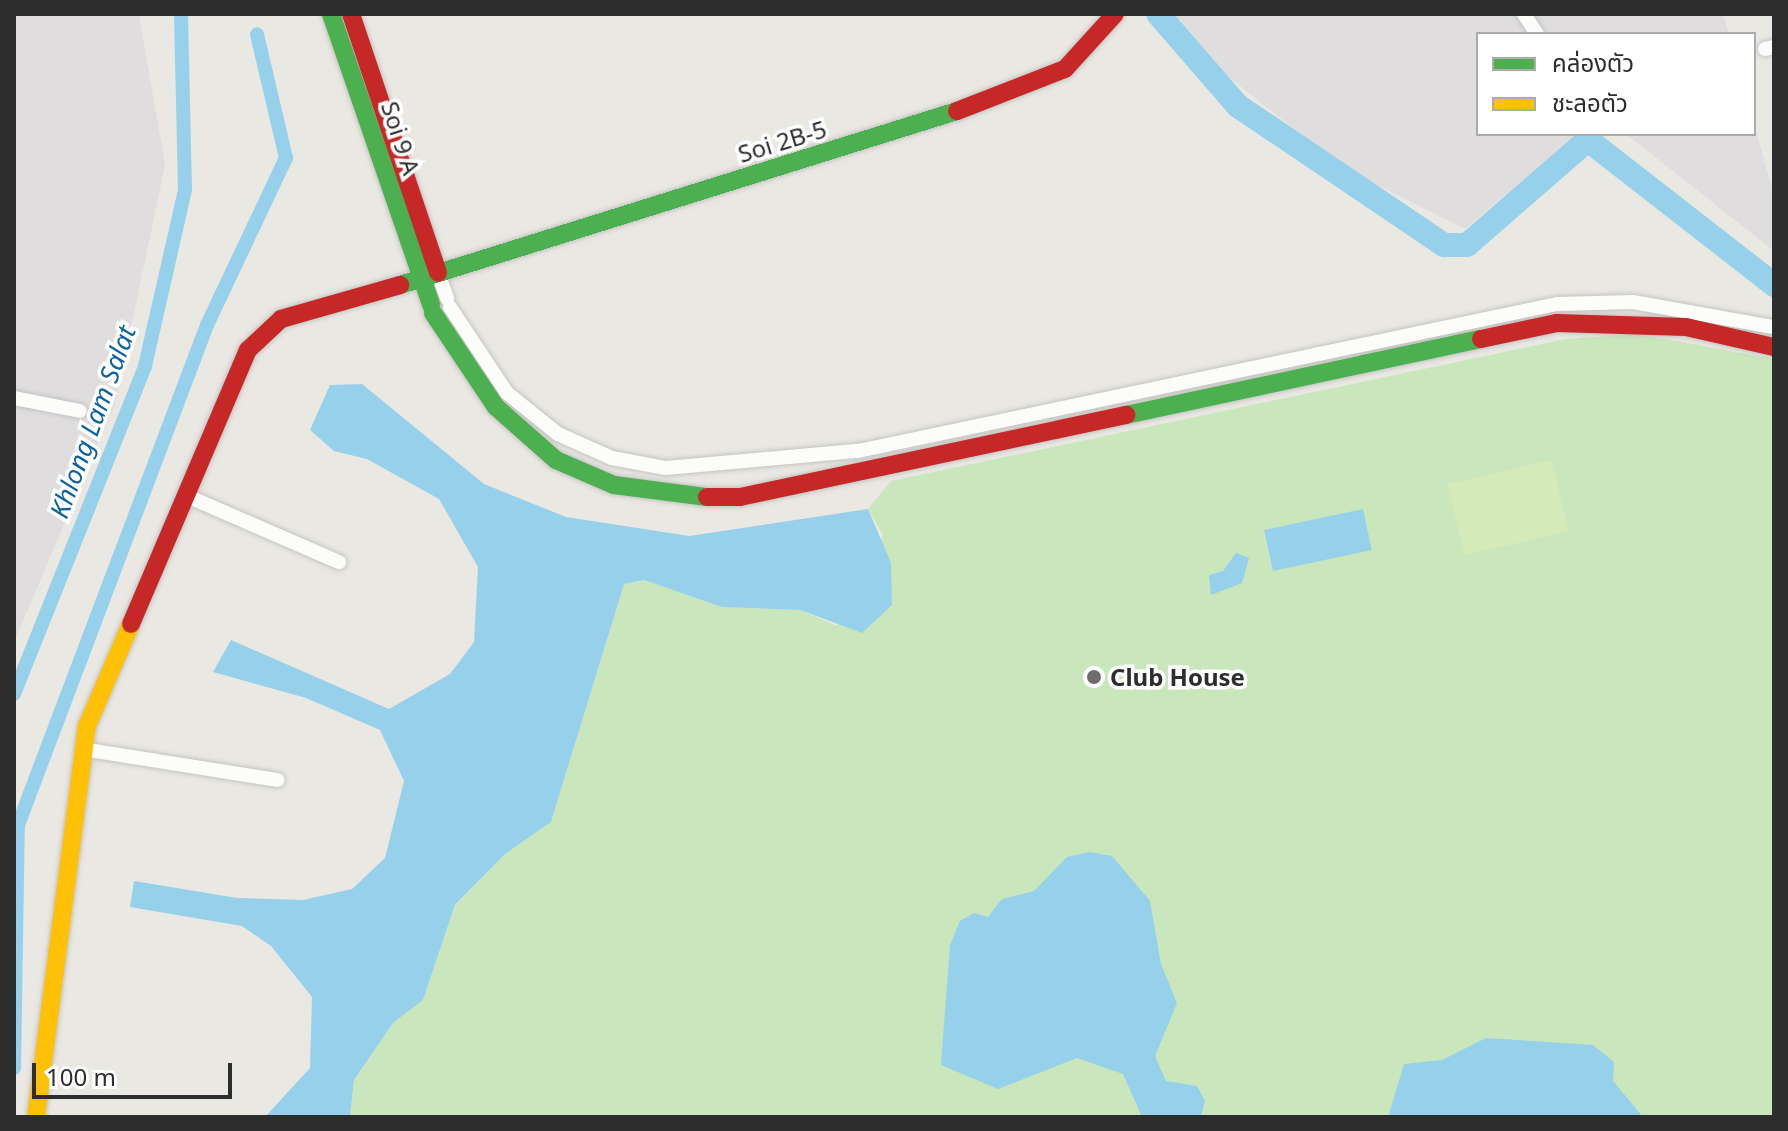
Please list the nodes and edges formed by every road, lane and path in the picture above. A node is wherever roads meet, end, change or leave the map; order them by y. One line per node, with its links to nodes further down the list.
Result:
1 (331, 14): 6 (street, Soi 9 A)
2 (351, 14): 6 (street, Soi 9 A)
3 (1115, 14): 7 (street, Soi 2B-5)
4 (1524, 14): 5 (street)
5 (1536, 32)
6 (352, 34): 7 (street, Soi 9 A)
7 (430, 276): 8 (street, Soi 9 A); 13 (street, Soi 2B-5)
8 (440, 306): 9 (street); 10 (street, Soi 9 A)
9 (1774, 327)
10 (1774, 347)
11 (14, 398): 12 (street)
12 (80, 411)
13 (187, 496): 14 (street); 15 (street, Soi 2B-5)
14 (339, 562)
15 (82, 749): 16 (street); 17 (street, Soi 2B-5)
16 (278, 780)
17 (36, 1117)

